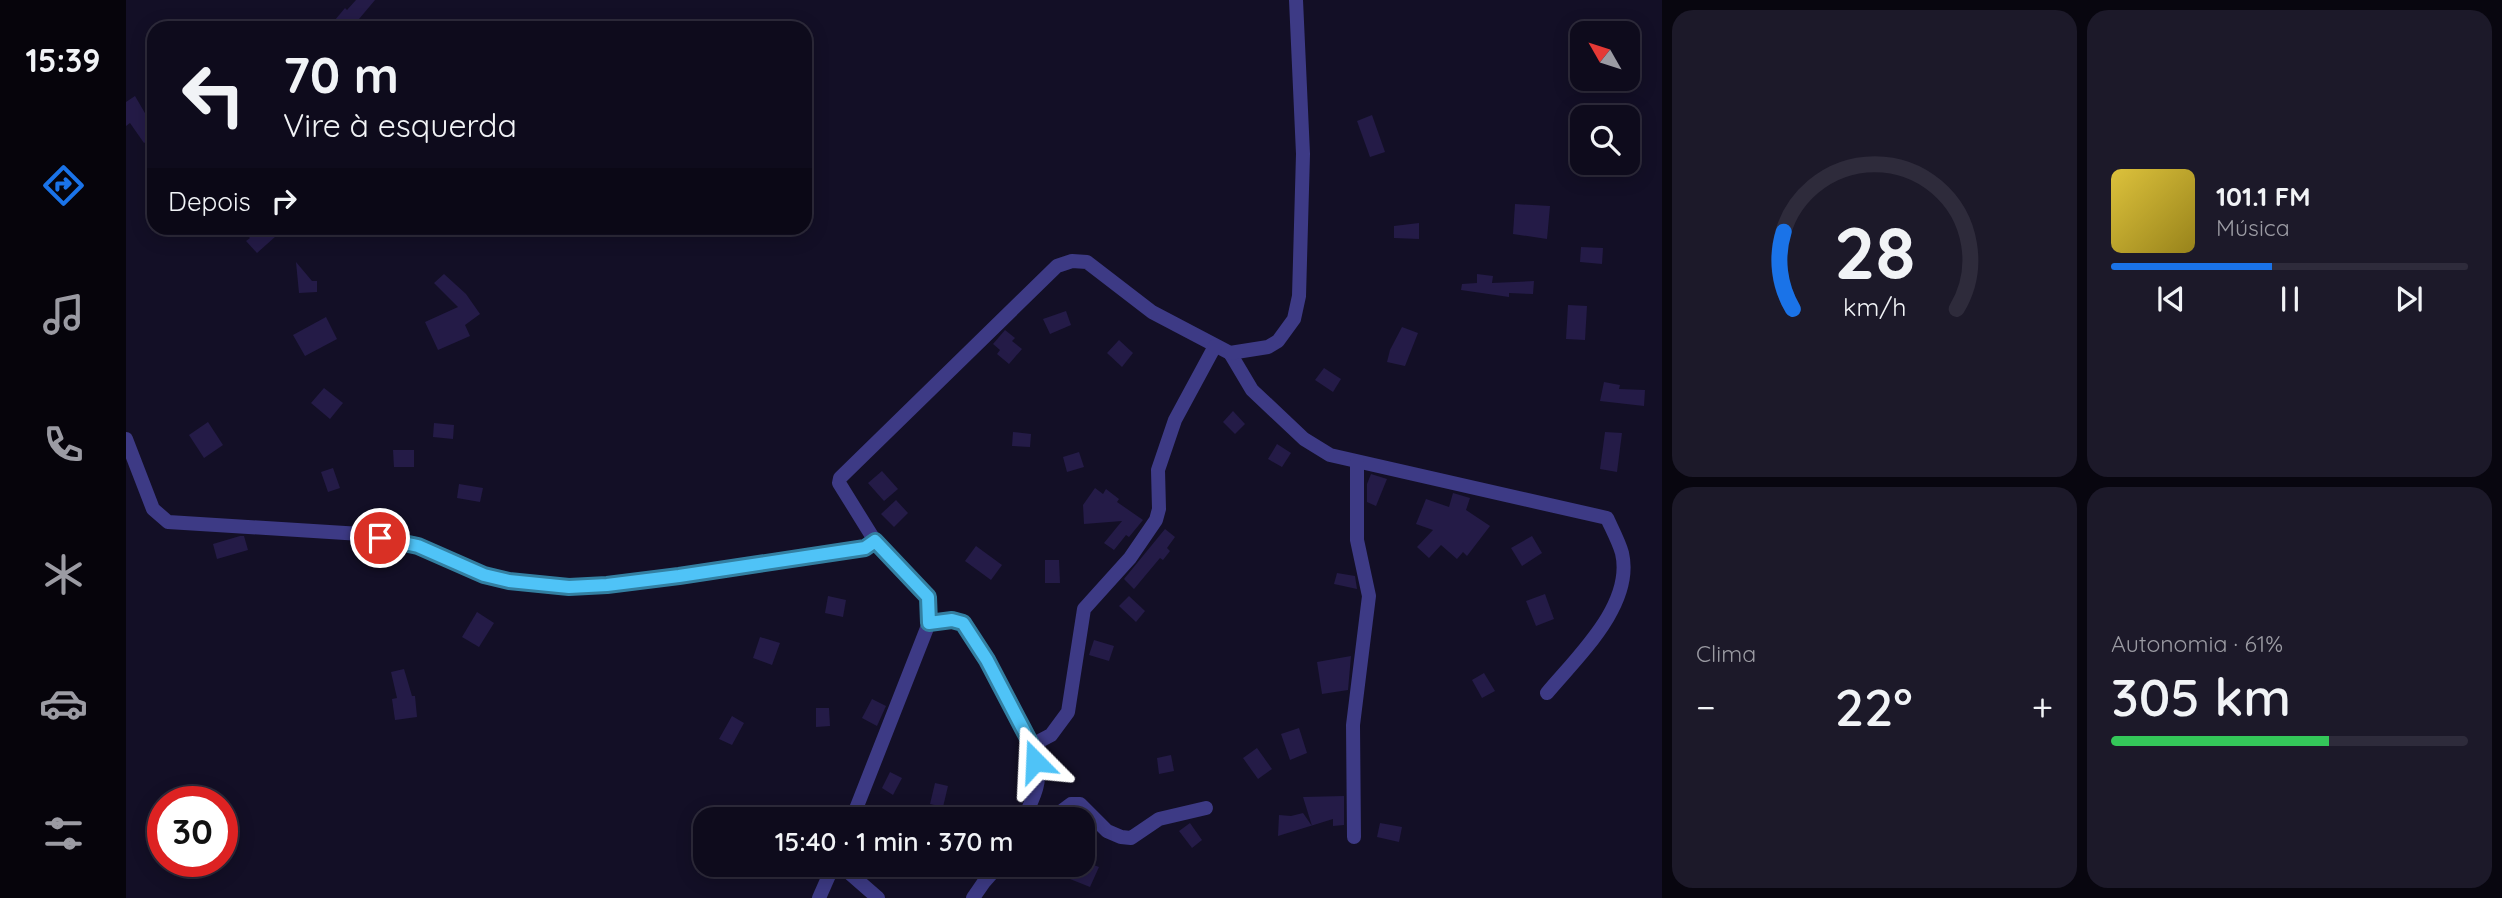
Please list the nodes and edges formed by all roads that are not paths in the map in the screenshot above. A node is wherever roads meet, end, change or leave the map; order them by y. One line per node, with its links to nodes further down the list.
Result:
1 (1296, 0): 3 (street)
2 (1215, 346): 3 (street); 6 (street); 9 (street)
3 (1230, 353): 5 (street)
4 (126, 439): 6 (street)
5 (1357, 462): 8 (street); 16 (street)
6 (875, 541): 7 (street)
7 (929, 623): 9 (street); 10 (street)
8 (1547, 693)
9 (1032, 746): 11 (street)
10 (857, 807)
11 (1030, 807)
12 (1067, 807): 13 (street)
13 (1083, 807)
14 (1206, 808): 15 (street)
15 (1095, 819)
16 (1354, 837)
17 (830, 877): 20 (street)
18 (852, 877): 21 (street)
19 (988, 877): 22 (street)
20 (819, 898)
21 (878, 898)
22 (974, 898)

